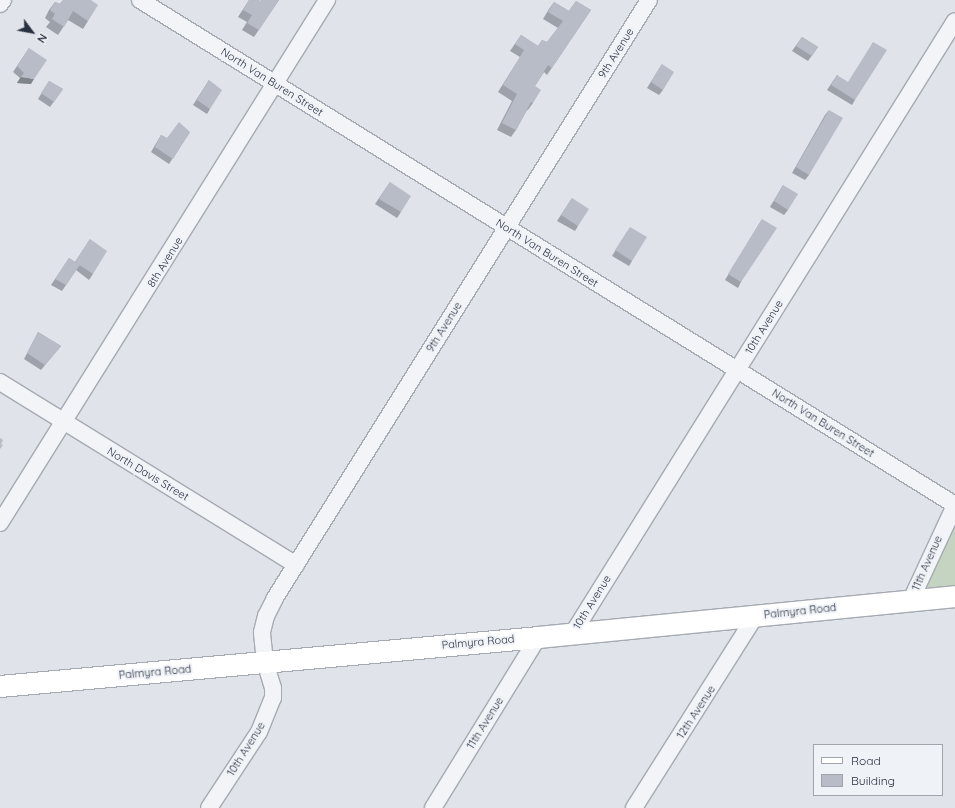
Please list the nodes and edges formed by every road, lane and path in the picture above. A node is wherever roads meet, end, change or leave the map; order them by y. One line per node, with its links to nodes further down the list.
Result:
1 (3, 0): 5 (street)
2 (140, 0): 7 (street, North Van Buren Street)
3 (328, 0): 7 (street, 8th Avenue)
4 (649, 0): 8 (street, 9th Avenue)
5 (0, 4)
6 (955, 21): 9 (street, 10th Avenue)
7 (275, 86): 8 (street, North Van Buren Street); 11 (street, 8th Avenue)
8 (506, 227): 9 (street, North Van Buren Street); 14 (street, 9th Avenue)
9 (737, 371): 12 (street, North Van Buren Street); 18 (street, 10th Avenue)
10 (0, 382): 11 (street, North Davis Street)
11 (64, 424): 13 (street, 8th Avenue); 14 (street, North Davis Street)
12 (955, 505): 16 (street, 11th Avenue)
13 (0, 523)
14 (296, 565): 20 (street, 9th Avenue)
15 (955, 596): 16 (main road, Palmyra Road)
16 (911, 600): 17 (main road, Palmyra Road)
17 (756, 615): 18 (main road, Palmyra Road); 24 (street, 12th Avenue)
18 (573, 633): 19 (main road, Palmyra Road)
19 (538, 637): 20 (main road, Palmyra Road); 23 (street, 11th Avenue)
20 (265, 662): 21 (main road, Palmyra Road); 22 (street, 10th Avenue)
21 (0, 686)
22 (209, 808)
23 (433, 808)
24 (634, 808)

